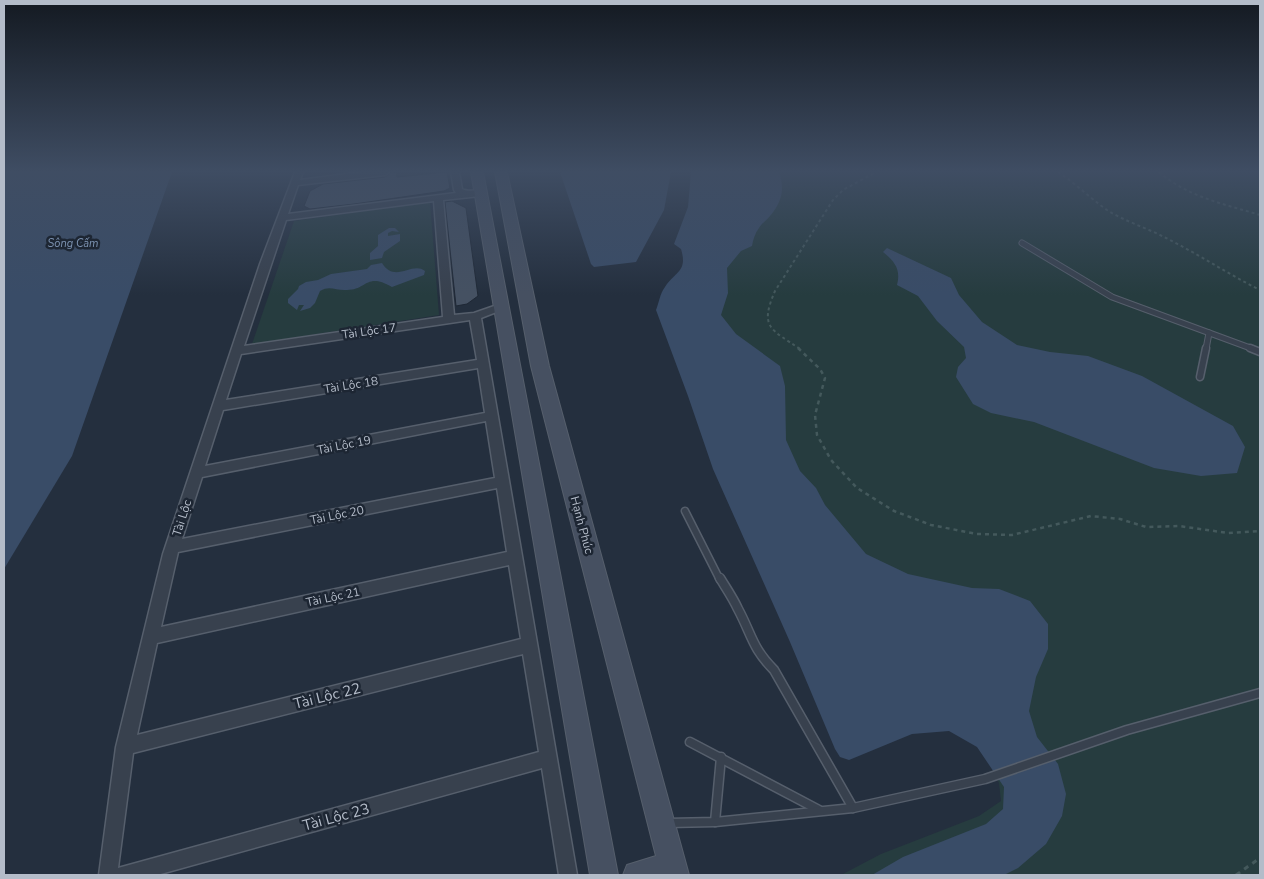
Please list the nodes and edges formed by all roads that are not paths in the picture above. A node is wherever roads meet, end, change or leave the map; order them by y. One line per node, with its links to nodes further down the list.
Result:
1 (284, 213): 6 (street, Tài Lộc)
2 (321, 213): 6 (street)
3 (439, 213): 11 (street)
4 (477, 213): 9 (street)
5 (508, 213): 8 (street, Hạnh Phúc)
6 (282, 218): 13 (street, Tài Lộc)
7 (1022, 243): 12 (lane)
8 (526, 298): 9 (street); 34 (street, Hạnh Phúc)
9 (500, 307): 10 (street, Tài Lộc 17); 39 (street)
10 (476, 316): 11 (street, Tài Lộc 17); 15 (street)
11 (449, 320): 13 (street, Tài Lộc 17)
12 (1209, 333): 14 (lane); 16 (lane)
13 (236, 351): 17 (street, Tài Lộc)
14 (1260, 352)
15 (482, 363): 17 (street, Tài Lộc 18); 18 (street)
16 (1200, 377)
17 (219, 406): 19 (street, Tài Lộc)
18 (491, 416): 19 (street, Tài Lộc 19); 20 (street)
19 (197, 473): 22 (street, Tài Lộc)
20 (502, 482): 22 (street, Tài Lộc 20); 23 (street)
21 (685, 511): 31 (lane)
22 (172, 547): 24 (street, Tài Lộc)
23 (514, 557): 24 (street, Tài Lộc 21); 25 (street)
24 (151, 637): 28 (street, Tài Lộc)
25 (529, 645): 28 (street, Tài Lộc 22); 30 (street)
26 (1260, 693): 31 (lane)
27 (690, 742): 29 (lane)
28 (126, 748): 36 (street, Tài Lộc)
29 (721, 757): 32 (lane); 33 (lane)
30 (548, 758): 37 (street, Tài Lộc 23); 38 (street)
31 (852, 808): 32 (lane)
32 (820, 810): 33 (lane)
33 (715, 822): 34 (lane)
34 (662, 823): 35 (street, Hạnh Phúc)
35 (674, 870): 40 (street)
36 (108, 875)
37 (124, 875)
38 (568, 875)
39 (604, 875)
40 (637, 875)

